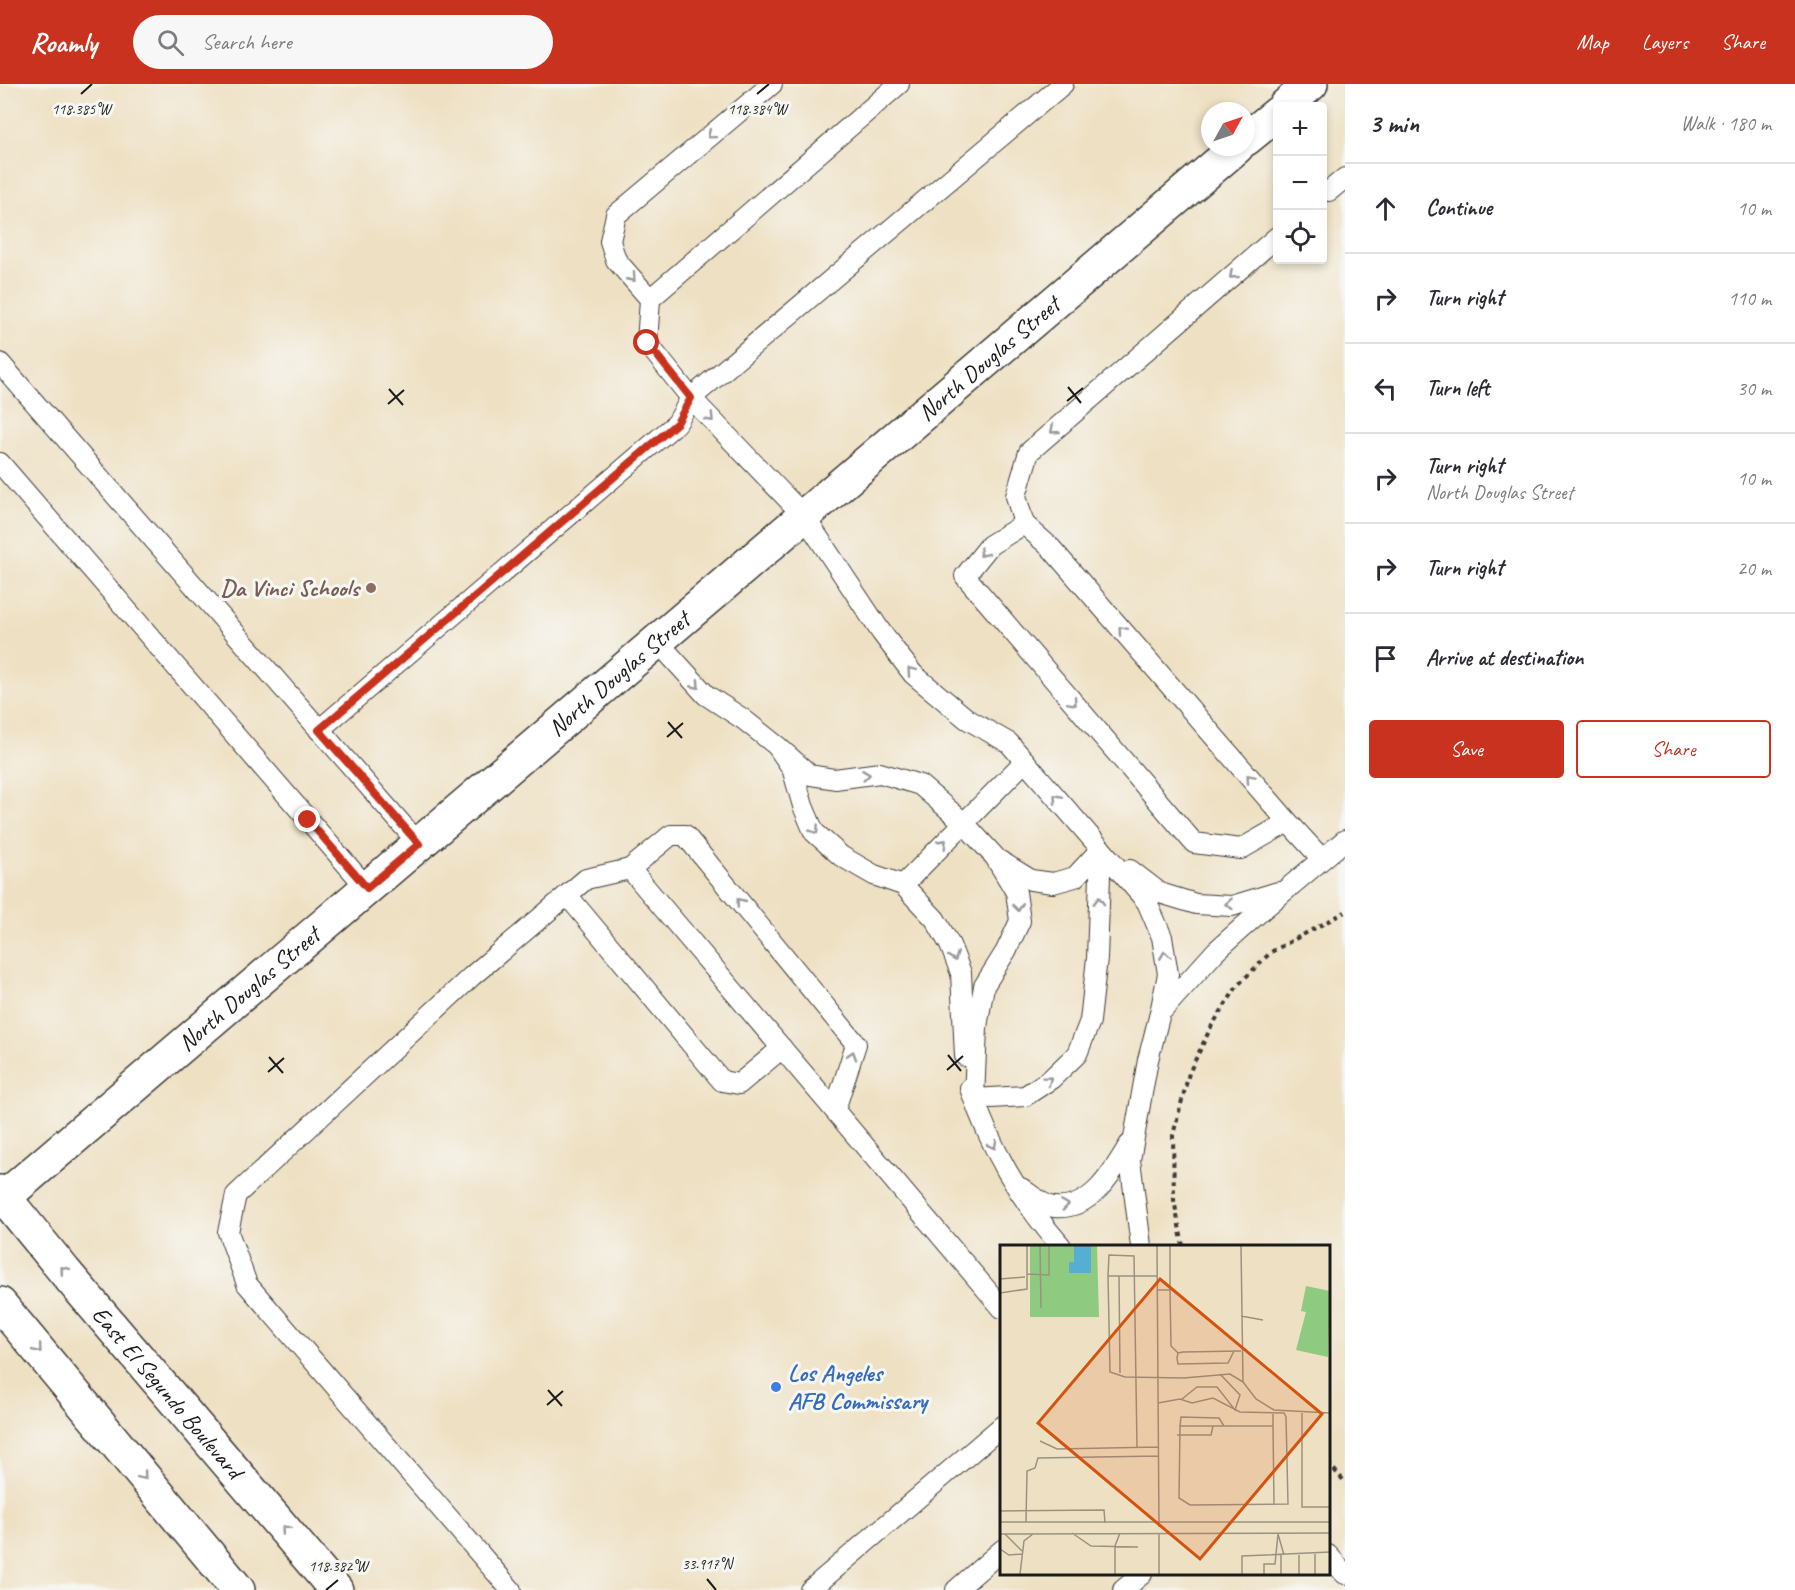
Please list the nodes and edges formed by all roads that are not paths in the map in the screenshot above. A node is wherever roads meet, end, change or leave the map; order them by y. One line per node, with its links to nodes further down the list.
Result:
1 (772, 84): 10 (lane, one-way to 10)
2 (899, 84): 10 (lane)
3 (1063, 84): 12 (lane)
4 (1311, 84): 5 (main road)
5 (1271, 121)
6 (1226, 156): 14 (main road, North Douglas Street)
7 (1345, 178): 8 (lane)
8 (1327, 190)
9 (1273, 240): 15 (lane, one-way to 15)
10 (650, 299): 12 (lane)
11 (0, 363): 17 (lane)
12 (691, 398): 14 (lane, one-way to 14); 17 (lane)
13 (0, 462): 29 (lane)
14 (804, 516): 16 (main road, North Douglas Street); 19 (lane, one-way to 14)
15 (1024, 524): 21 (lane, one-way to 15); 21 (lane, one-way to 21)
16 (657, 641): 18 (lane, one-way to 18); 23 (main road, North Douglas Street)
17 (319, 730): 23 (lane)
18 (777, 746): 20 (lane, one-way to 20); 28 (lane, one-way to 28)
19 (1025, 761): 20 (lane); 24 (lane, one-way to 19)
20 (963, 822): 25 (lane); 28 (lane, one-way to 20)
21 (1288, 822): 26 (lane)
22 (1345, 840): 26 (lane)
23 (419, 844): 29 (main road, North Douglas Street)
24 (1101, 849): 25 (lane); 30 (lane, one-way to 24); 32 (lane, one-way to 24); 34 (lane, one-way to 24)
25 (995, 857): 34 (lane, one-way to 34)
26 (1322, 859): 30 (lane)
27 (630, 869): 31 (lane); 33 (lane); 35 (lane, one-way to 27)
28 (903, 885): 34 (lane, one-way to 34)
29 (367, 888): 38 (main road, North Douglas Street)
30 (1286, 890): 32 (lane)
31 (567, 895): 33 (lane); 50 (lane)
32 (1160, 1013): 36 (lane)
33 (782, 1048): 35 (lane)
34 (974, 1099): 37 (lane, one-way to 37)
35 (834, 1110): 42 (lane)
36 (1134, 1136): 37 (lane, one-way to 36); 40 (lane)
37 (1013, 1184): 39 (lane)
38 (1, 1197): 49 (main road, East El Segundo Boulevard, one-way to 38)
39 (1060, 1245)
40 (1140, 1245)
41 (0, 1305): 48 (main road, one-way to 48)
42 (1000, 1306)
43 (1000, 1428): 51 (lane)
44 (1000, 1552): 52 (lane)
45 (1330, 1556): 46 (lane)
46 (1345, 1574)
47 (1141, 1575): 53 (lane)
48 (238, 1590)
49 (336, 1590)
50 (511, 1590)
51 (810, 1590)
52 (956, 1590)
53 (1123, 1590)

